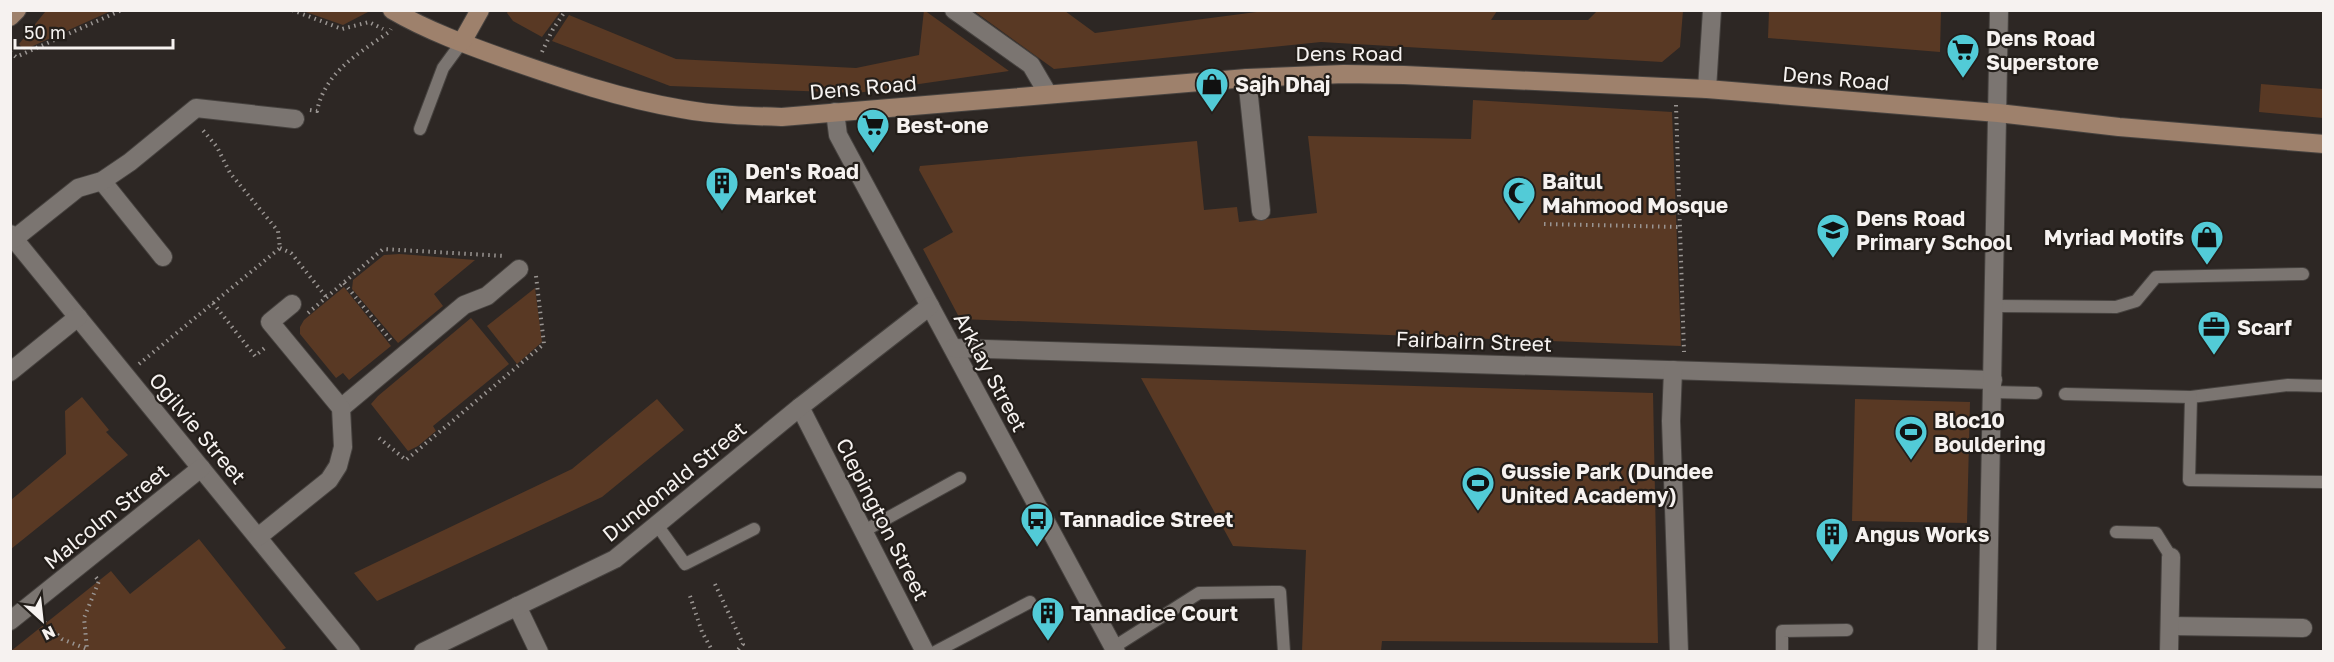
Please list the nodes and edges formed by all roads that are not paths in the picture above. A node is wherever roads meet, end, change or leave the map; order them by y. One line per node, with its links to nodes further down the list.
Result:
1 (17, 10): 7 (main road)
2 (480, 10): 8 (main road)
3 (954, 10): 11 (street)
4 (1712, 10): 10 (street)
5 (1999, 10): 13 (street)
6 (395, 12): 8 (main road, Dens Road)
7 (10, 17)
8 (462, 42): 12 (main road, Dens Road); 15 (lane)
9 (1247, 78): 10 (main road, Dens Road); 11 (main road, Dens Road); 18 (street)
10 (1707, 90): 13 (main road, Dens Road)
11 (1048, 94): 12 (main road, Dens Road)
12 (835, 112): 24 (street, Arklay Street)
13 (1998, 113): 16 (main road, Dens Road); 25 (street)
14 (296, 119): 17 (street)
15 (420, 129)
16 (2324, 144)
17 (102, 181): 19 (street); 20 (street)
18 (1261, 211)
19 (13, 236): 26 (street, Ogilvie Street)
20 (163, 256)
21 (519, 269): 36 (street)
22 (2303, 274): 25 (lane)
23 (292, 304): 36 (street)
24 (930, 306): 27 (street, Arklay Street); 35 (street, Dundonald Street)
25 (1994, 306): 30 (street)
26 (78, 317): 29 (street); 37 (street, Ogilvie Street)
27 (953, 348): 28 (street, Fairbairn Street); 52 (street, Arklay Street)
28 (1679, 370): 30 (street, Fairbairn Street); 59 (street)
29 (10, 372)
30 (1993, 386): 32 (lane); 61 (street)
31 (2324, 386): 34 (lane)
32 (2036, 393)
33 (2065, 394): 34 (lane)
34 (2191, 397): 39 (lane)
35 (800, 407): 40 (street, Dundonald Street); 42 (street, Clepington Street)
36 (341, 408): 44 (street)
37 (201, 468): 44 (street, Ogilvie Street); 48 (street, Malcolm Street)
38 (960, 478): 42 (lane)
39 (2324, 482)
40 (657, 525): 41 (lane); 47 (street, Dundonald Street)
41 (754, 529)
42 (864, 531): 56 (street, Clepington Street)
43 (2116, 532): 45 (lane)
44 (258, 537): 53 (street, Ogilvie Street)
45 (2171, 557): 49 (street)
46 (1030, 602): 57 (lane)
47 (517, 606): 54 (street, Dundonald Street); 55 (street)
48 (10, 621)
49 (2170, 626): 50 (street); 62 (street)
50 (2303, 628)
51 (1847, 630): 60 (lane)
52 (1115, 649): 58 (lane)
53 (351, 651)
54 (423, 651)
55 (539, 651)
56 (925, 651)
57 (935, 651)
58 (1284, 651)
59 (1679, 651)
60 (1782, 651)
61 (1987, 651)
62 (2169, 651)

